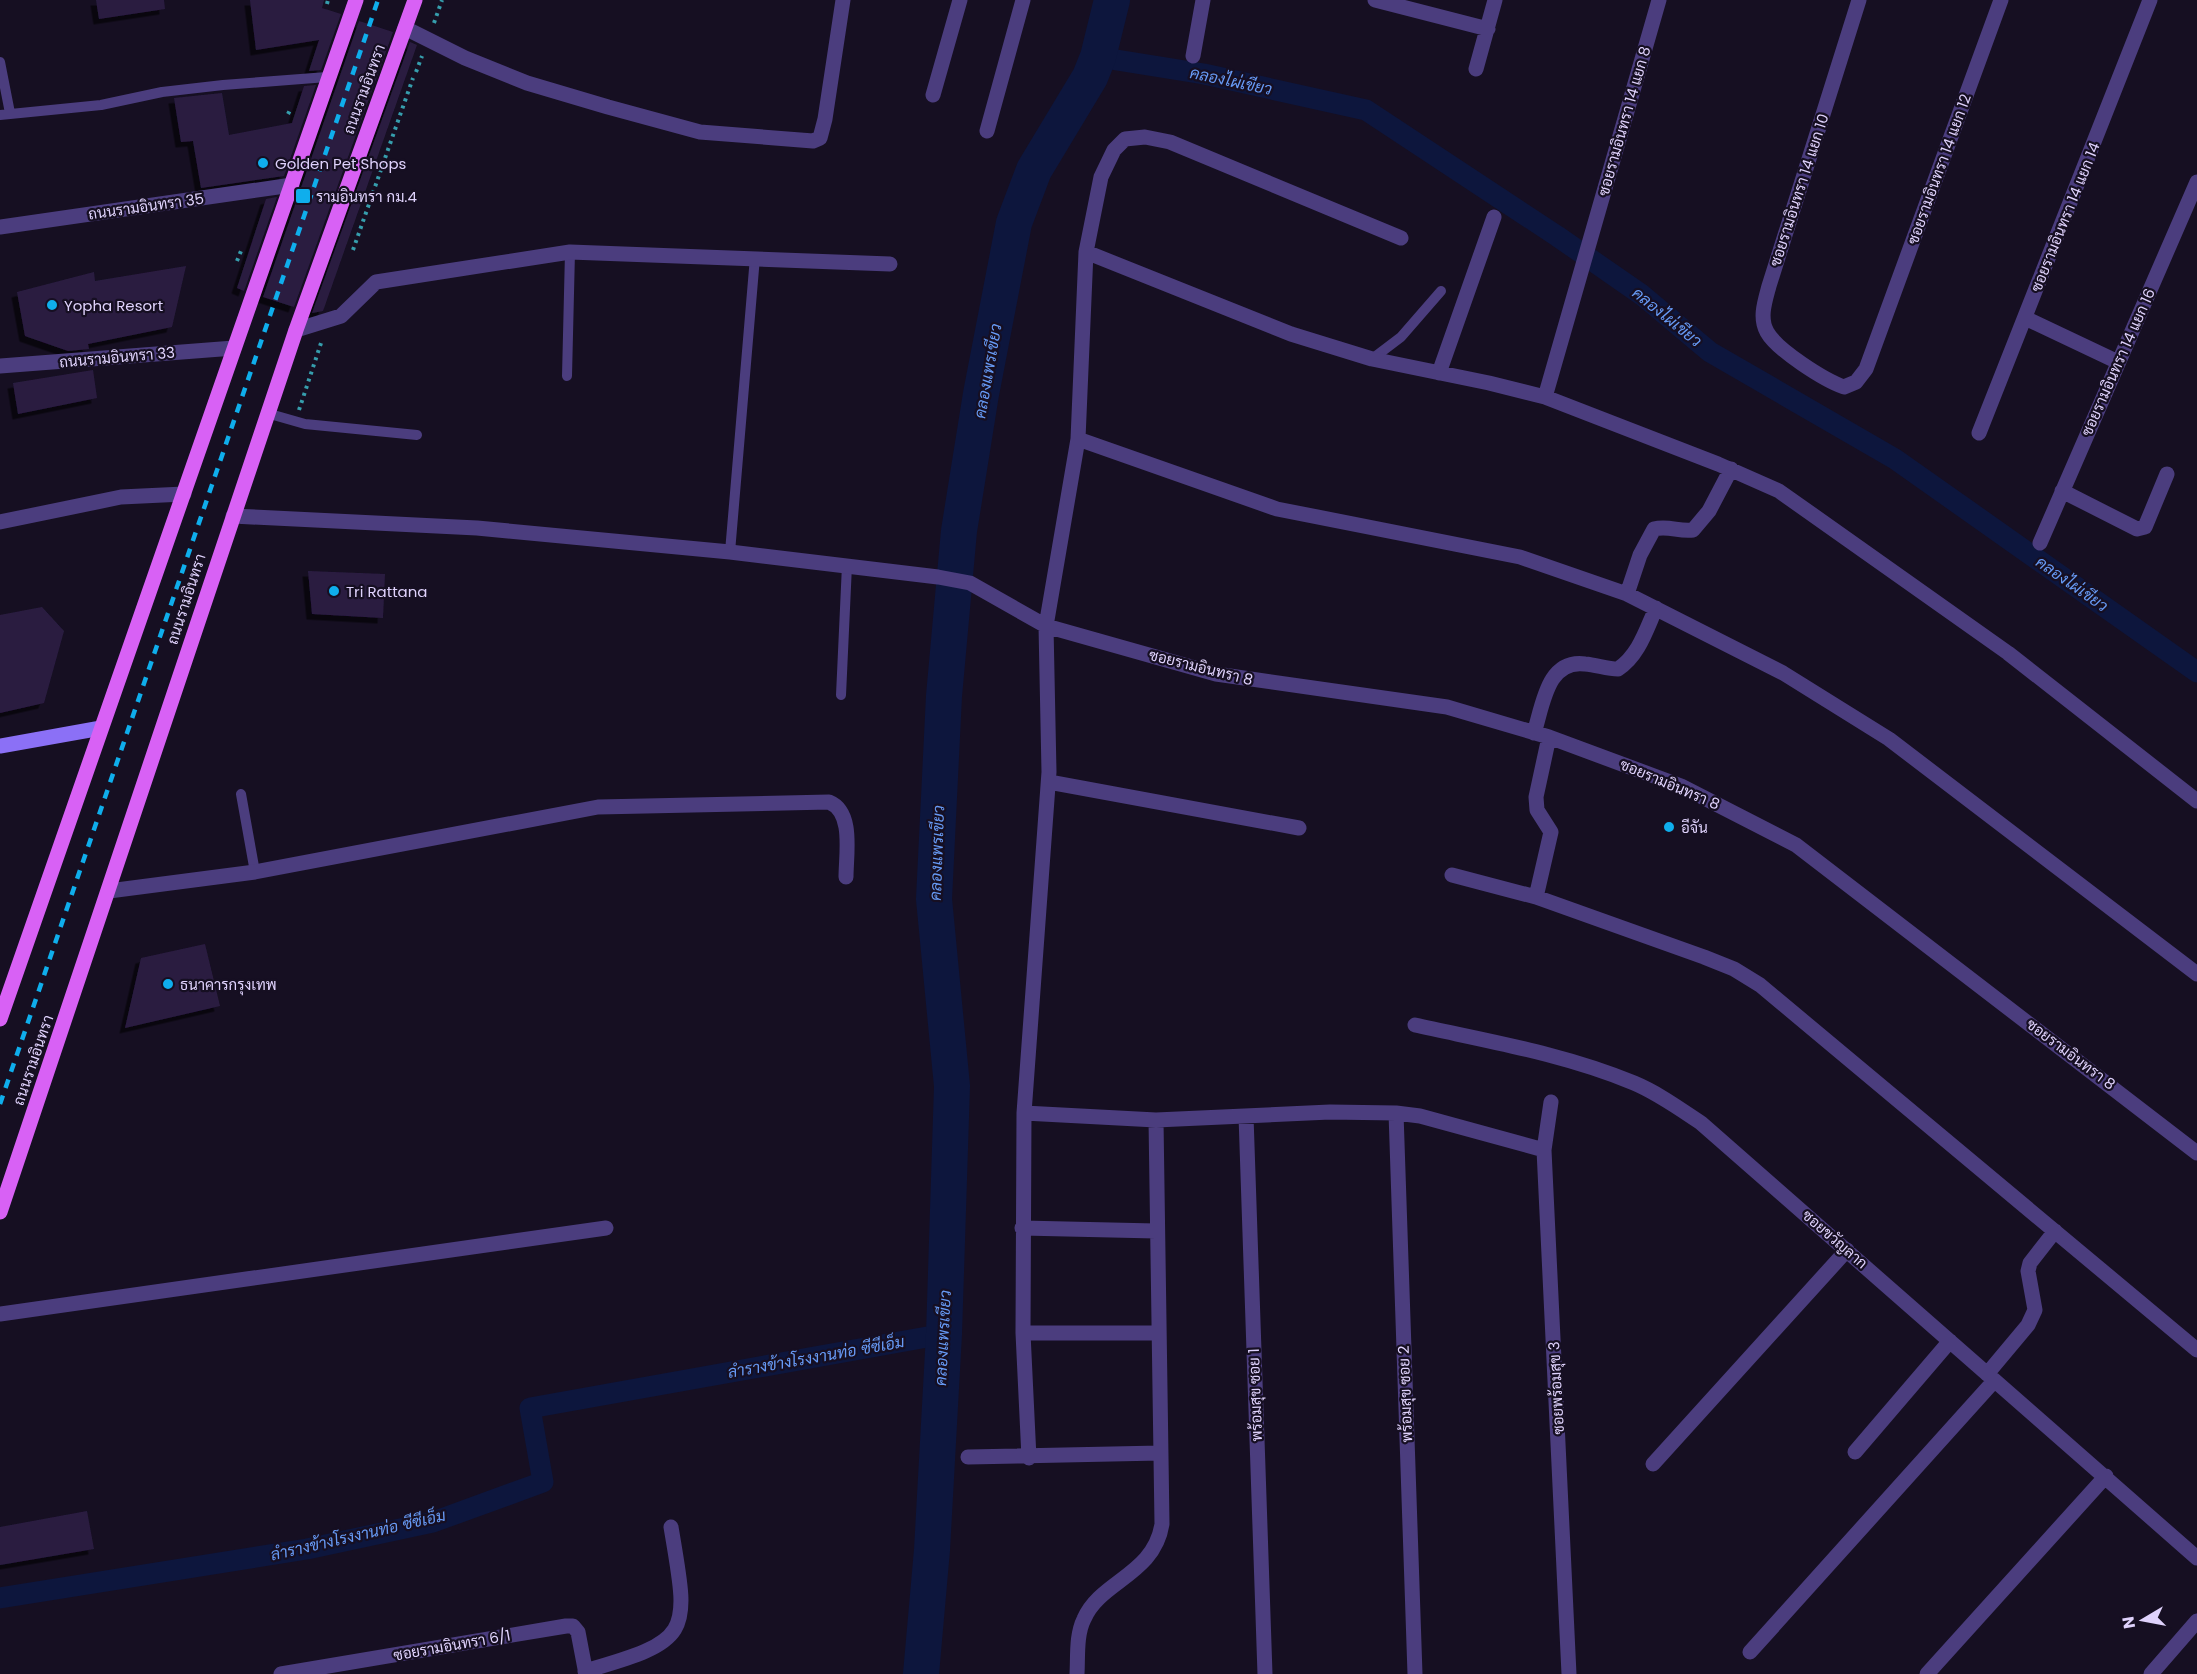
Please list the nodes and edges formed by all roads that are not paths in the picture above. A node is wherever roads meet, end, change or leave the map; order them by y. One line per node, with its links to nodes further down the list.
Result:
1 (356, 0): 18 (main road)
2 (415, 0): 13 (main road, ถนนรามอินทรา)
3 (843, 0): 13 (street)
4 (960, 0): 19 (street)
5 (1023, 0): 21 (street)
6 (1203, 0): 15 (street)
7 (1375, 0): 14 (street)
8 (1495, 0): 14 (street)
9 (1659, 0): 41 (street, ซอยรามอินทรา 14 แยก 8)
10 (1860, 0): 34 (street, ซอยรามอินทรา 14 แยก 10)
11 (2001, 0): 34 (street, ซอยรามอินทรา 14 แยก 12)
12 (2150, 0): 32 (street, ซอยรามอินทรา 14 แยก 14)
13 (405, 28): 33 (main road, ถนนรามอินทรา)
14 (1488, 29): 17 (street)
15 (1193, 56)
16 (0, 62): 20 (lane)
17 (1476, 69)
18 (327, 77): 20 (lane); 23 (main road)
19 (933, 95)
20 (5, 114)
21 (987, 131)
22 (2197, 182): 37 (street, ซอยรามอินทรา 14 แยก 16)
23 (292, 184): 25 (street, ถนนรามอินทรา 35); 35 (main road)
24 (1494, 217): 39 (street)
25 (0, 227)
26 (1401, 238): 28 (street)
27 (570, 252): 29 (street); 33 (street); 40 (lane)
28 (1086, 252): 36 (street); 45 (street)
29 (755, 257): 30 (street); 53 (lane)
30 (891, 264)
31 (1441, 291): 36 (lane)
32 (2025, 318): 37 (street); 43 (street, ซอยรามอินทรา 14 แยก 14)
33 (296, 330): 42 (main road, ถนนรามอินทรา)
34 (1878, 338)
35 (234, 348): 38 (street, ถนนรามอินทรา 33); 49 (main road)
36 (1372, 359): 39 (street)
37 (2118, 362): 48 (street, ซอยรามอินทรา 14 แยก 16)
38 (0, 366)
39 (1439, 373): 41 (street)
40 (567, 376)
41 (1545, 397): 46 (street)
42 (270, 414): 44 (lane); 50 (main road, ถนนรามอินทรา)
43 (1979, 433)
44 (417, 435)
45 (1078, 439): 55 (street); 57 (street)
46 (1731, 469): 55 (street); 64 (street)
47 (2167, 474): 48 (street)
48 (2062, 491): 52 (street, ซอยรามอินทรา 14 แยก 16)
49 (184, 494): 51 (street); 59 (main road)
50 (233, 516): 53 (street, ซอยรามอินทรา 8); 69 (main road, ถนนรามอินทรา)
51 (0, 522)
52 (2040, 543)
53 (730, 552): 54 (street, ซอยรามอินทรา 8)
54 (847, 566): 57 (street, ซอยรามอินทรา 8); 58 (lane)
55 (1628, 594): 56 (street)
56 (1656, 608): 60 (street); 71 (street)
57 (1046, 626): 60 (street, ซอยรามอินทรา 8); 62 (street)
58 (841, 695)
59 (101, 728): 61 (street); 72 (main road)
60 (1542, 735): 70 (street); 80 (street, ซอยรามอินทรา 8)
61 (0, 746)
62 (1049, 782): 65 (street); 75 (street)
63 (241, 794): 66 (lane)
64 (2197, 801)
65 (1299, 828)
66 (255, 872): 68 (street); 69 (street)
67 (1452, 875): 70 (street)
68 (846, 877)
69 (109, 891): 81 (main road, ถนนรามอินทรา)
70 (1536, 897): 85 (street)
71 (2197, 974)
72 (1, 1012)
73 (1415, 1025): 86 (street, ซอยขวัญลาก)
74 (1551, 1102): 79 (street, ซอยพร้อมสุข 3)
75 (1024, 1113): 78 (street); 83 (street)
76 (1396, 1113): 77 (street); 79 (street); 107 (street, พร้อมสุข ซอย 2)
77 (1246, 1116): 78 (street); 106 (street, พร้อมสุข ซอย 1)
78 (1156, 1120): 84 (street)
79 (1544, 1150): 108 (street, ซอยพร้อมสุข 3)
80 (2197, 1153)
81 (0, 1212)
82 (606, 1228): 87 (street)
83 (1022, 1228): 84 (street); 88 (street)
84 (1156, 1231): 89 (street)
85 (2055, 1231): 91 (street); 92 (street)
86 (1847, 1250): 90 (street, ซอยขวัญลาก); 97 (street)
87 (0, 1314)
88 (1023, 1333): 89 (street); 96 (street)
89 (1159, 1333): 94 (street)
90 (1950, 1341): 92 (street, ซอยขวัญลาก); 93 (street)
91 (2197, 1350)
92 (1991, 1377): 98 (street, ซอยขวัญลาก); 102 (street)
93 (1855, 1452)
94 (1160, 1453): 96 (street); 105 (street)
95 (968, 1457): 96 (street)
96 (1029, 1458)
97 (1653, 1464)
98 (2106, 1476): 100 (street, ซอยขวัญลาก); 109 (street)
99 (671, 1527): 103 (street)
100 (2197, 1558)
101 (2197, 1621): 110 (street)
102 (1750, 1653)
103 (586, 1673): 104 (street, ซอยรามอินทรา 6/1)
104 (281, 1674)
105 (1077, 1674)
106 (1265, 1674)
107 (1415, 1674)
108 (1569, 1674)
109 (1927, 1674)
110 (2151, 1674)

